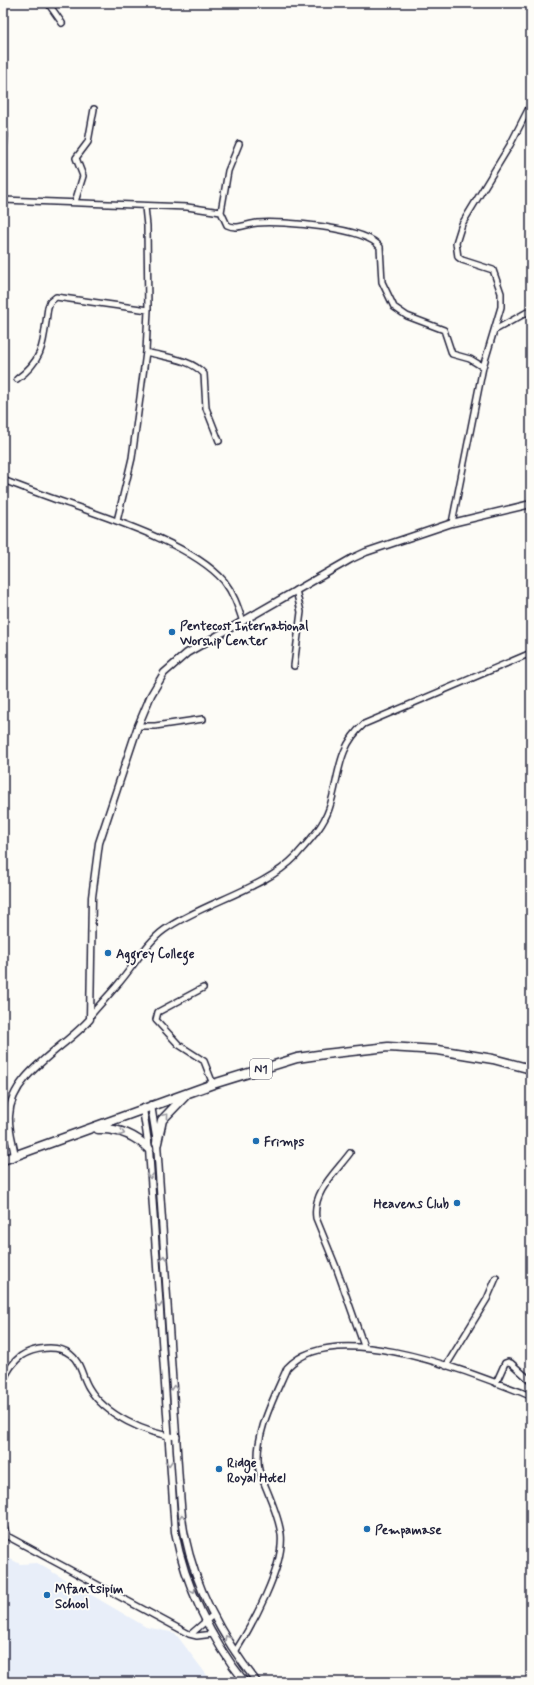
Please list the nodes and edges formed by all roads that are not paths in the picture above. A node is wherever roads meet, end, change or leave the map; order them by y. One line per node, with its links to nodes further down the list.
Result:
1 (48, 3): 2 (street)
2 (62, 23)
3 (531, 104): 14 (street)
4 (94, 110): 9 (street)
5 (3, 121): 7 (street)
6 (239, 144): 11 (street)
7 (3, 160)
8 (3, 200): 9 (street)
9 (75, 202): 10 (street)
10 (145, 207): 11 (street); 12 (street)
11 (221, 212): 16 (street)
12 (148, 310): 15 (street); 17 (street)
13 (531, 310): 14 (street)
14 (495, 330): 16 (street)
15 (146, 352): 18 (street); 21 (street)
16 (483, 367): 22 (street)
17 (17, 379)
18 (219, 441)
19 (3, 480): 21 (street)
20 (531, 504): 22 (street)
21 (117, 521): 24 (street)
22 (452, 523): 23 (street)
23 (296, 590): 24 (street); 26 (street)
24 (242, 622): 28 (street)
25 (531, 653): 30 (street)
26 (294, 666)
27 (203, 719): 28 (street)
28 (138, 726): 30 (street)
29 (203, 988): 32 (street)
30 (91, 1015): 40 (street)
31 (531, 1070): 32 (highway, N1)
32 (213, 1084): 33 (highway, N1)
33 (186, 1094): 34 (highway, N1); 37 (highway, one-way to 33)
34 (151, 1105): 35 (highway, N1); 37 (street)
35 (143, 1109): 36 (highway, N1); 38 (street)
36 (91, 1130): 38 (highway, one-way to 38); 40 (highway, N1)
37 (157, 1144): 50 (street, one-way to 37)
38 (149, 1150): 49 (street, one-way to 49)
39 (350, 1153): 43 (street)
40 (15, 1156): 41 (highway, N1)
41 (3, 1160)
42 (496, 1278): 44 (street)
43 (364, 1346): 44 (street); 57 (street)
44 (446, 1366): 47 (street)
45 (3, 1381): 49 (street)
46 (531, 1381): 47 (street)
47 (496, 1383): 48 (street)
48 (531, 1396)
49 (168, 1436): 50 (street); 54 (street, one-way to 54)
50 (177, 1437): 53 (street, one-way to 50)
51 (3, 1524): 52 (street)
52 (5, 1536): 55 (street)
53 (213, 1615): 54 (street); 57 (street, one-way to 53)
54 (206, 1620): 55 (street); 56 (street)
55 (191, 1634): 56 (street)
56 (213, 1634): 59 (street)
57 (235, 1652): 58 (street)
58 (252, 1676): 59 (street); 60 (street)
59 (246, 1682)
60 (257, 1682)

